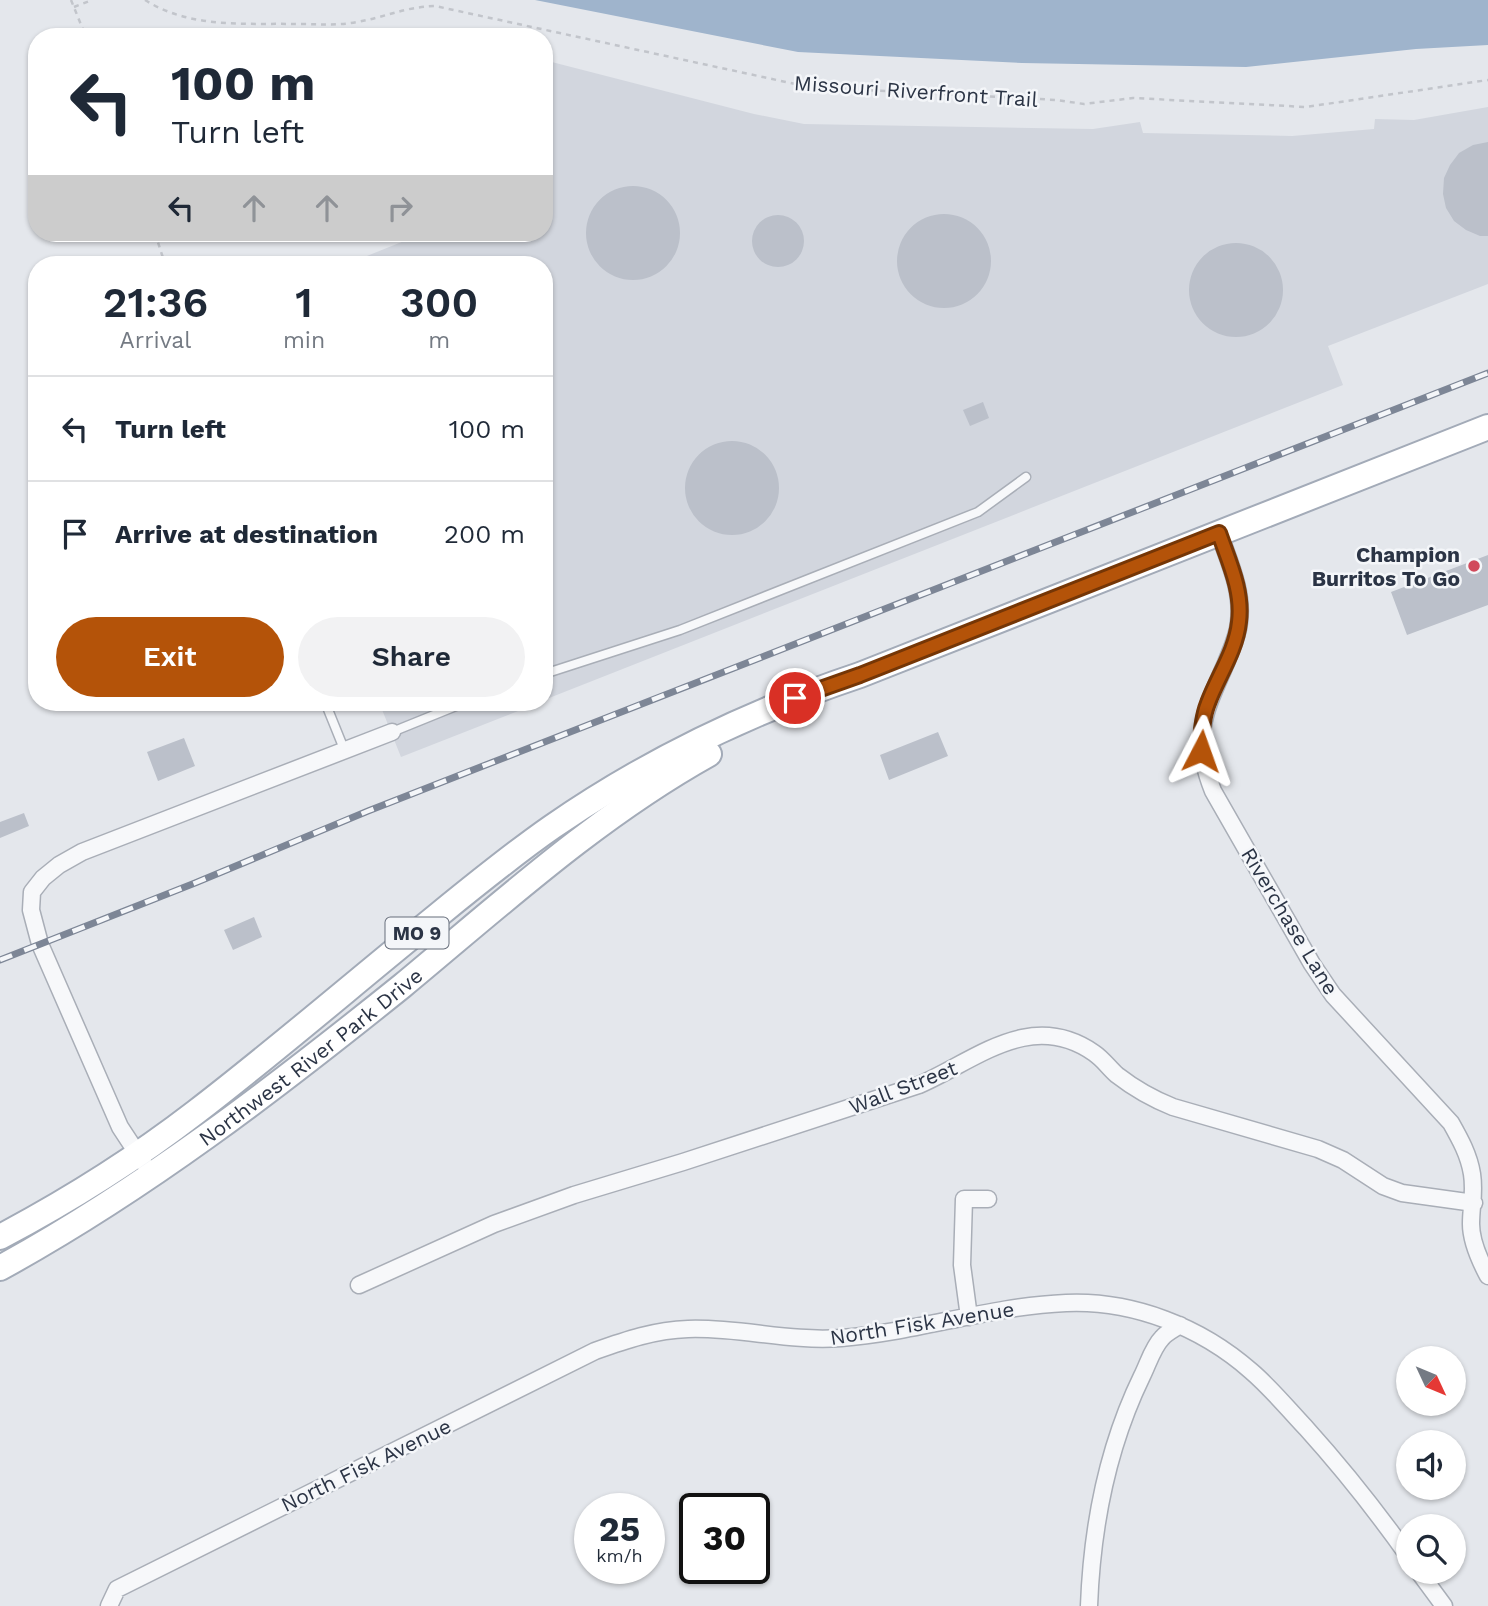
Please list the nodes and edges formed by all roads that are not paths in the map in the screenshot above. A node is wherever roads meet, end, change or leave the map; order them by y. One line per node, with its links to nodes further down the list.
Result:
1 (1488, 427): 3 (main road, Northwest River Park Drive / MO 9)
2 (1026, 477): 4 (lane)
3 (1219, 533): 5 (main road, Northwest River Park Drive / MO 9); 13 (street, Riverchase Lane)
4 (553, 671)
5 (860, 675): 10 (main road, Northwest River Park Drive / MO 9); 11 (main road, Northwest River Park Drive / MO 9)
6 (329, 711): 9 (lane)
7 (444, 711): 8 (lane)
8 (392, 732): 9 (street)
9 (344, 750): 10 (street)
10 (137, 1154): 11 (street); 14 (main road, Northwest River Park Drive / MO 9)
11 (152, 1175): 15 (main road, Northwest River Park Drive / MO 9)
12 (988, 1199): 18 (street)
13 (1474, 1203): 16 (street, Riverchase Lane); 17 (street, Wall Street)
14 (0, 1237)
15 (0, 1268)
16 (1488, 1276)
17 (359, 1285)
18 (969, 1317): 19 (street, North Fisk Avenue); 22 (street, North Fisk Avenue)
19 (1180, 1325): 20 (street, North Fisk Avenue); 23 (street)
20 (1396, 1540)
21 (1428, 1584): 24 (street)
22 (109, 1606)
23 (1089, 1606)
24 (1444, 1606)

